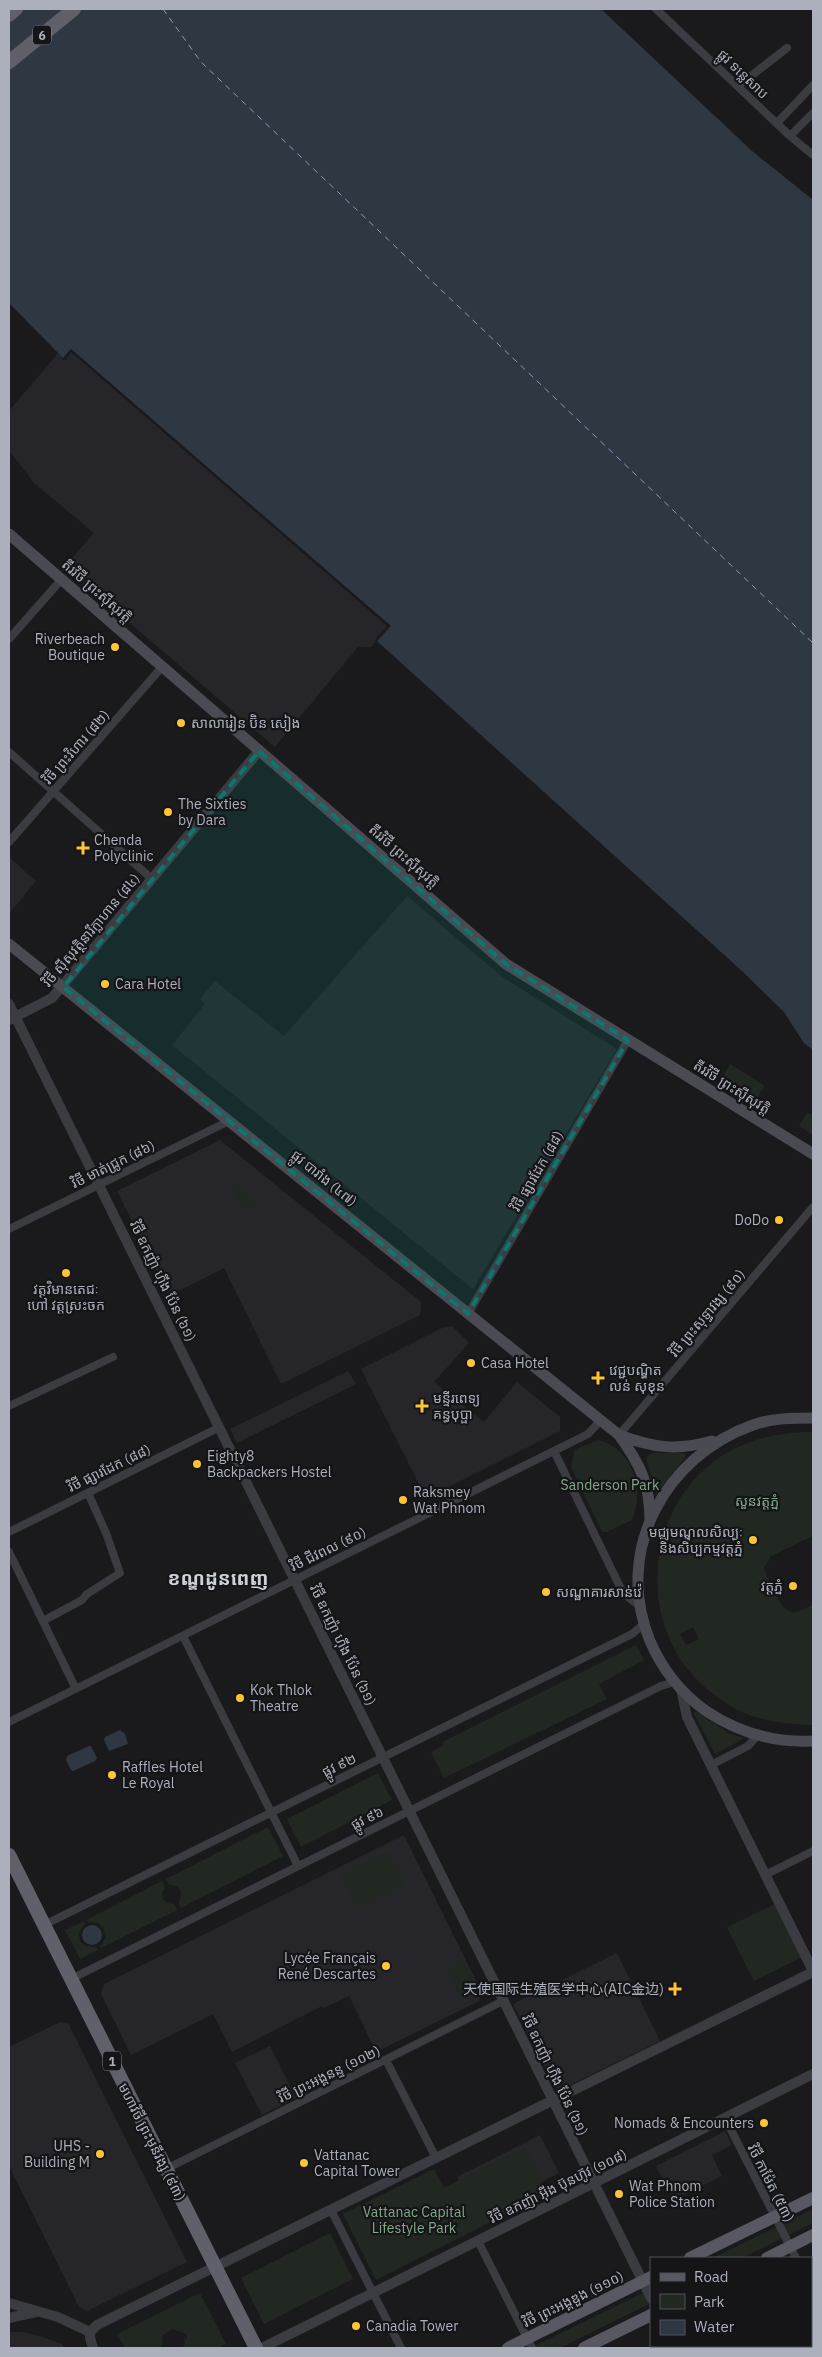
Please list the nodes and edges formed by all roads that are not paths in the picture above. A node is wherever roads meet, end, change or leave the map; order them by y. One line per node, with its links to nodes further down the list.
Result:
1 (16, 9): 4 (highway)
2 (74, 9): 6 (highway, 6)
3 (656, 9): 8 (street, ផ្លូវ ទន្លេសាប)
4 (9, 15)
5 (786, 48): 8 (street)
6 (9, 62)
7 (813, 85): 10 (street)
8 (738, 86): 10 (street, ផ្លូវ ទន្លេសាប)
9 (813, 113): 11 (street)
10 (777, 123): 11 (street, ផ្លូវ ទន្លេសាប)
11 (790, 136): 12 (street, ផ្លូវ ទន្លេសាប)
12 (813, 155)
13 (9, 534): 14 (main road, តីរវិថី ព្រះស៊ីសុវត្តិ)
14 (62, 580): 15 (street); 16 (main road, តីរវិថី ព្រះស៊ីសុវត្តិ)
15 (9, 639)
16 (162, 667): 17 (main road, តីរវិថី ព្រះស៊ីសុវត្តិ); 19 (street, វិថី ព្រះវិហារ (៨២))
17 (259, 751): 21 (street, វិថី ស៊ីសុវត្ថិនារីក្លាហាន (៨៤)); 26 (main road, តីរវិថី ព្រះស៊ីសុវត្តិ)
18 (9, 752): 19 (street)
19 (53, 793): 20 (street, វិថី ព្រះវិហារ (៨២)); 21 (street)
20 (9, 842)
21 (152, 879): 23 (street, វិថី ស៊ីសុវត្ថិនារីក្លាហាន (៨៤))
22 (9, 944): 23 (main road, ផ្លូវ បារាំង (៤៧))
23 (62, 987): 25 (street, វិថី ស៊ីសុវត្ថិនារីក្លាហាន (៨៤)); 27 (main road, ផ្លូវ បារាំង (៤៧))
24 (9, 1004): 25 (street, វិថី ឧកញ៉ា ហ៊ីង ប៉ែន (៦១))
25 (12, 1018): 29 (street, វិថី ឧកញ៉ា ហ៊ីង ប៉ែន (៦១))
26 (628, 1040): 28 (main road, តីរវិថី ព្រះស៊ីសុវត្តិ); 32 (street, វិថី ផ្សារដែក (៨៨))
27 (229, 1121): 29 (street, វិថី មាត់ជ្រូក (៨៦)); 32 (main road, ផ្លូវ បារាំង (៤៧))
28 (813, 1154)
29 (100, 1184): 31 (street, វិថី មាត់ជ្រូក (៨៦)); 37 (street, វិថី ឧកញ៉ា ហ៊ីង ប៉ែន (៦១))
30 (813, 1207): 38 (street, វិថី ព្រះសុទ្ធាវង្ស (៩០))
31 (9, 1229)
32 (468, 1314): 36 (main road, ផ្លូវ បារាំង (៤៧))
33 (112, 1357): 34 (street)
34 (9, 1406)
35 (813, 1418): 39 (main road)
36 (601, 1420): 38 (main road, ផ្លូវ បារាំង (៤៧)); 40 (street, វិថី ជីវពល (៩០))
37 (220, 1427): 41 (street, វិថី ផ្សារដែក (៨៨)); 45 (street, វិថី ឧកញ៉ា ហ៊ីង ប៉ែន (៦១))
38 (620, 1435): 39 (main road, ផ្លូវ បារាំង (៤៧)); 42 (main road, ផ្លូវ បារាំង (៤៧))
39 (723, 1438): 42 (main road)
40 (554, 1451): 45 (street, វិថី ជីវពល (៩០)); 46 (street)
41 (88, 1493): 43 (street, វិថី ផ្សារដែក (៨៨)); 47 (street)
42 (650, 1520): 46 (main road)
43 (9, 1532)
44 (9, 1552): 47 (street)
45 (295, 1580): 49 (street, វិថី ជីវពល (៩០)); 55 (street, វិថី ឧកញ៉ា ហ៊ីង ប៉ែន (៦១))
46 (641, 1607): 48 (main road)
47 (43, 1621): 51 (street)
48 (644, 1624): 50 (main road); 55 (street, ផ្លូវ ៩២)
49 (183, 1636): 51 (street, វិថី ជីវពល (៩០)); 58 (street)
50 (678, 1686): 53 (main road); 56 (street); 57 (street, ផ្លូវ ៩៦)
51 (76, 1689): 52 (street, វិថី ជីវពល (៩០))
52 (9, 1722)
53 (757, 1736): 54 (main road); 56 (street)
54 (813, 1741)
55 (383, 1757): 57 (street, វិថី ឧកញ៉ា ហ៊ីង ប៉ែន (៦១)); 58 (street, ផ្លូវ ៩២)
56 (712, 1765): 62 (street)
57 (409, 1811): 61 (street, ផ្លូវ ៩៦); 66 (street, វិថី ឧកញ៉ា ហ៊ីង ប៉ែន (៦១))
58 (271, 1812): 61 (street); 63 (street, ផ្លូវ ៩២)
59 (813, 1851): 62 (street)
60 (9, 1854): 63 (highway, មហាវិថី ព្រះមុនីវង្ស (៩៣) / 1)
61 (298, 1866): 65 (street, ផ្លូវ ៩៦)
62 (765, 1875): 64 (street)
63 (44, 1925): 65 (highway, មហាវិថី ព្រះមុនីវង្ស (៩៣) / 1)
64 (813, 1972): 69 (street)
65 (71, 1979): 72 (highway, មហាវិថី ព្រះមុនីវង្ស (៩៣) / 1)
66 (504, 2001): 67 (street, វិថី ព្រះអង្គនន្ទ (១០២)); 69 (street, វិថី ឧកញ៉ា ហ៊ីង ប៉ែន (៦១))
67 (386, 2060): 71 (street); 72 (street, វិថី ព្រះអង្គនន្ទ (១០២))
68 (813, 2074): 70 (street, វិថី ឧកញ៉ា អ៊ីង ប៊ុនហ៊ូវ (១០៨))
69 (552, 2101): 71 (street); 73 (street, វិថី ឧកញ៉ា ហ៊ីង ប៉ែន (៦១))
70 (725, 2118): 73 (street, វិថី ឧកញ៉ា អ៊ីង ប៊ុនហ៊ូវ (១០៨)); 76 (street, វិថី កាម៉ែត (៥៣))
71 (436, 2158): 75 (street)
72 (166, 2169): 82 (highway, មហាវិថី ព្រះមុនីវង្ស (៩៣) / 1)
73 (594, 2183): 78 (street, វិថី ឧកញ៉ា អ៊ីង ប៊ុនហ៊ូវ (១០៨)); 83 (street, វិថី ឧកញ៉ា ហ៊ីង ប៉ែន (៦១))
74 (813, 2198): 76 (main road)
75 (331, 2210): 82 (street); 84 (street)
76 (775, 2216): 79 (street, វិថី កាម៉ែត (៥៣)); 80 (main road)
77 (813, 2235): 79 (main road)
78 (478, 2241): 84 (street, វិថី ឧកញ៉ា អ៊ីង ប៊ុនហ៊ូវ (១០៨)); 91 (street)
79 (793, 2252): 81 (main road)
80 (692, 2257)
81 (770, 2257)
82 (215, 2267): 90 (street); 93 (highway, មហាវិថី ព្រះមុនីវង្ស (៩៣) / 1)
83 (647, 2279): 85 (street, វិថី ឧកញ៉ា ហ៊ីង ប៉ែន (៦១)); 91 (main road, វិថី ព្រះអង្គឌួង (១១០))
84 (373, 2293): 94 (street, វិថី ឧកញ៉ា អ៊ីង ប៊ុនហ៊ូវ (១០៨)); 95 (street)
85 (650, 2293)
86 (9, 2303): 87 (street)
87 (36, 2312): 89 (street); 90 (street)
88 (650, 2316): 97 (main road)
89 (9, 2318)
90 (90, 2332): 92 (street)
91 (530, 2344): 96 (main road, វិថី ព្រះអង្គឌួង (១១០))
92 (93, 2348)
93 (256, 2348)
94 (262, 2348)
95 (401, 2348)
96 (508, 2348)
97 (584, 2348)

